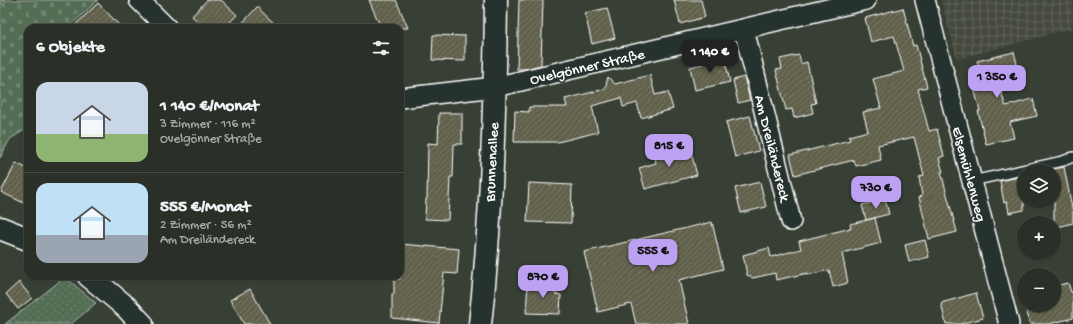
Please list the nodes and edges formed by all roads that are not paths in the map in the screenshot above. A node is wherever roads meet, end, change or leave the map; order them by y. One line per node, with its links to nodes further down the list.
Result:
1 (139, 0): 5 (street)
2 (496, 0): 7 (street, Brunnenallee)
3 (866, 0): 6 (street, Ovelgönner Straße)
4 (925, 0): 10 (street, Elsemühlenweg)
5 (163, 24)
6 (744, 29): 7 (street, Ovelgönner Straße); 11 (street, Am Dreiländereck)
7 (495, 88): 8 (street, Ovelgönner Straße); 16 (street, Brunnenallee)
8 (404, 98)
9 (1073, 157): 10 (lane)
10 (972, 182): 17 (street, Elsemühlenweg)
11 (791, 221)
12 (0, 228): 13 (street)
13 (24, 237)
14 (94, 280): 15 (street)
15 (142, 324)
16 (480, 324)
17 (1009, 324)

